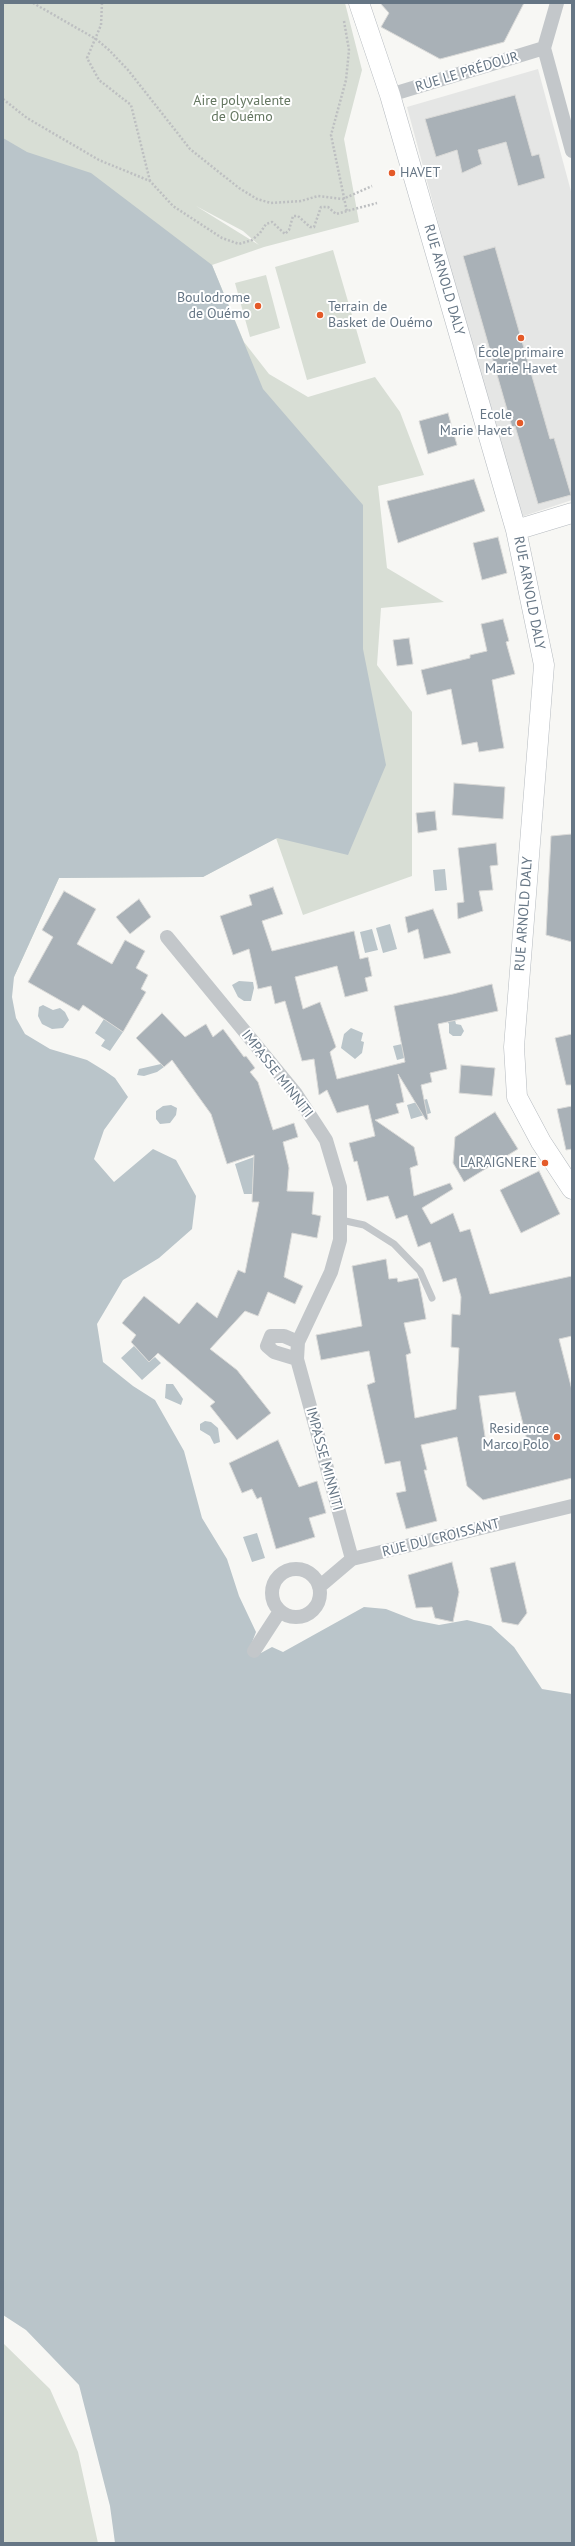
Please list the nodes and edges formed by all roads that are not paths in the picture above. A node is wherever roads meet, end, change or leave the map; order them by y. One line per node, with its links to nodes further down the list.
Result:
1 (359, 3): 4 (street, RUE ARNOLD DALY)
2 (557, 3): 3 (street)
3 (544, 48): 4 (street, RUE LE PRÉDOUR); 5 (street)
4 (390, 95): 7 (street, RUE ARNOLD DALY)
5 (572, 151)
6 (572, 514): 7 (street)
7 (516, 530): 9 (street, RUE ARNOLD DALY)
8 (167, 937): 10 (street, IMPASSE MINNITI)
9 (572, 1189)
10 (341, 1220): 11 (lane); 12 (street, IMPASSE MINNITI)
11 (432, 1298)
12 (298, 1342): 13 (street, IMPASSE MINNITI); 13 (street)
13 (297, 1358): 15 (street, IMPASSE MINNITI)
14 (572, 1506): 15 (street, RUE DU CROISSANT)
15 (352, 1559): 16 (street, RUE DU CROISSANT)
16 (319, 1587): 17 (street); 17 (street)
17 (280, 1611): 18 (street)
18 (254, 1651)

